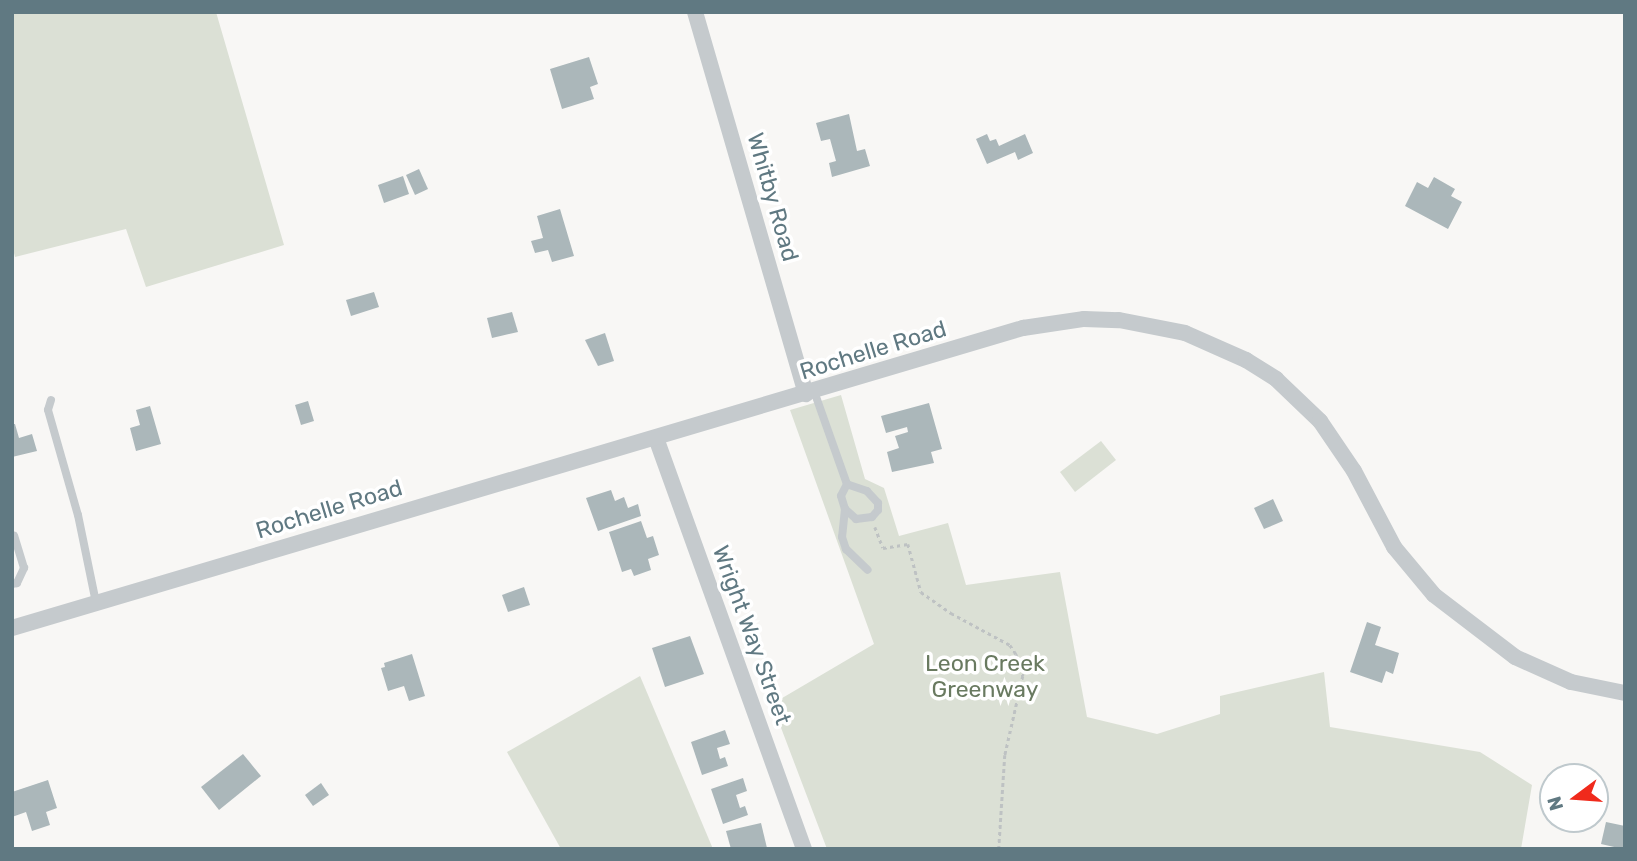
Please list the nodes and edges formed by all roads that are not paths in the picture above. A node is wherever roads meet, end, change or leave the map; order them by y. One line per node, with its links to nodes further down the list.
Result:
1 (695, 12): 2 (street, Whitby Road)
2 (810, 392): 4 (street, Rochelle Road); 5 (lane); 12 (street, Rochelle Road)
3 (51, 400): 10 (lane)
4 (656, 438): 10 (street, Rochelle Road); 13 (street, Wright Way Street)
5 (848, 484): 6 (lane); 6 (lane)
6 (845, 509): 8 (lane)
7 (14, 535): 9 (lane)
8 (868, 570)
9 (12, 584)
10 (96, 603): 11 (street, Rochelle Road)
11 (12, 628)
12 (1625, 693)
13 (804, 849)

